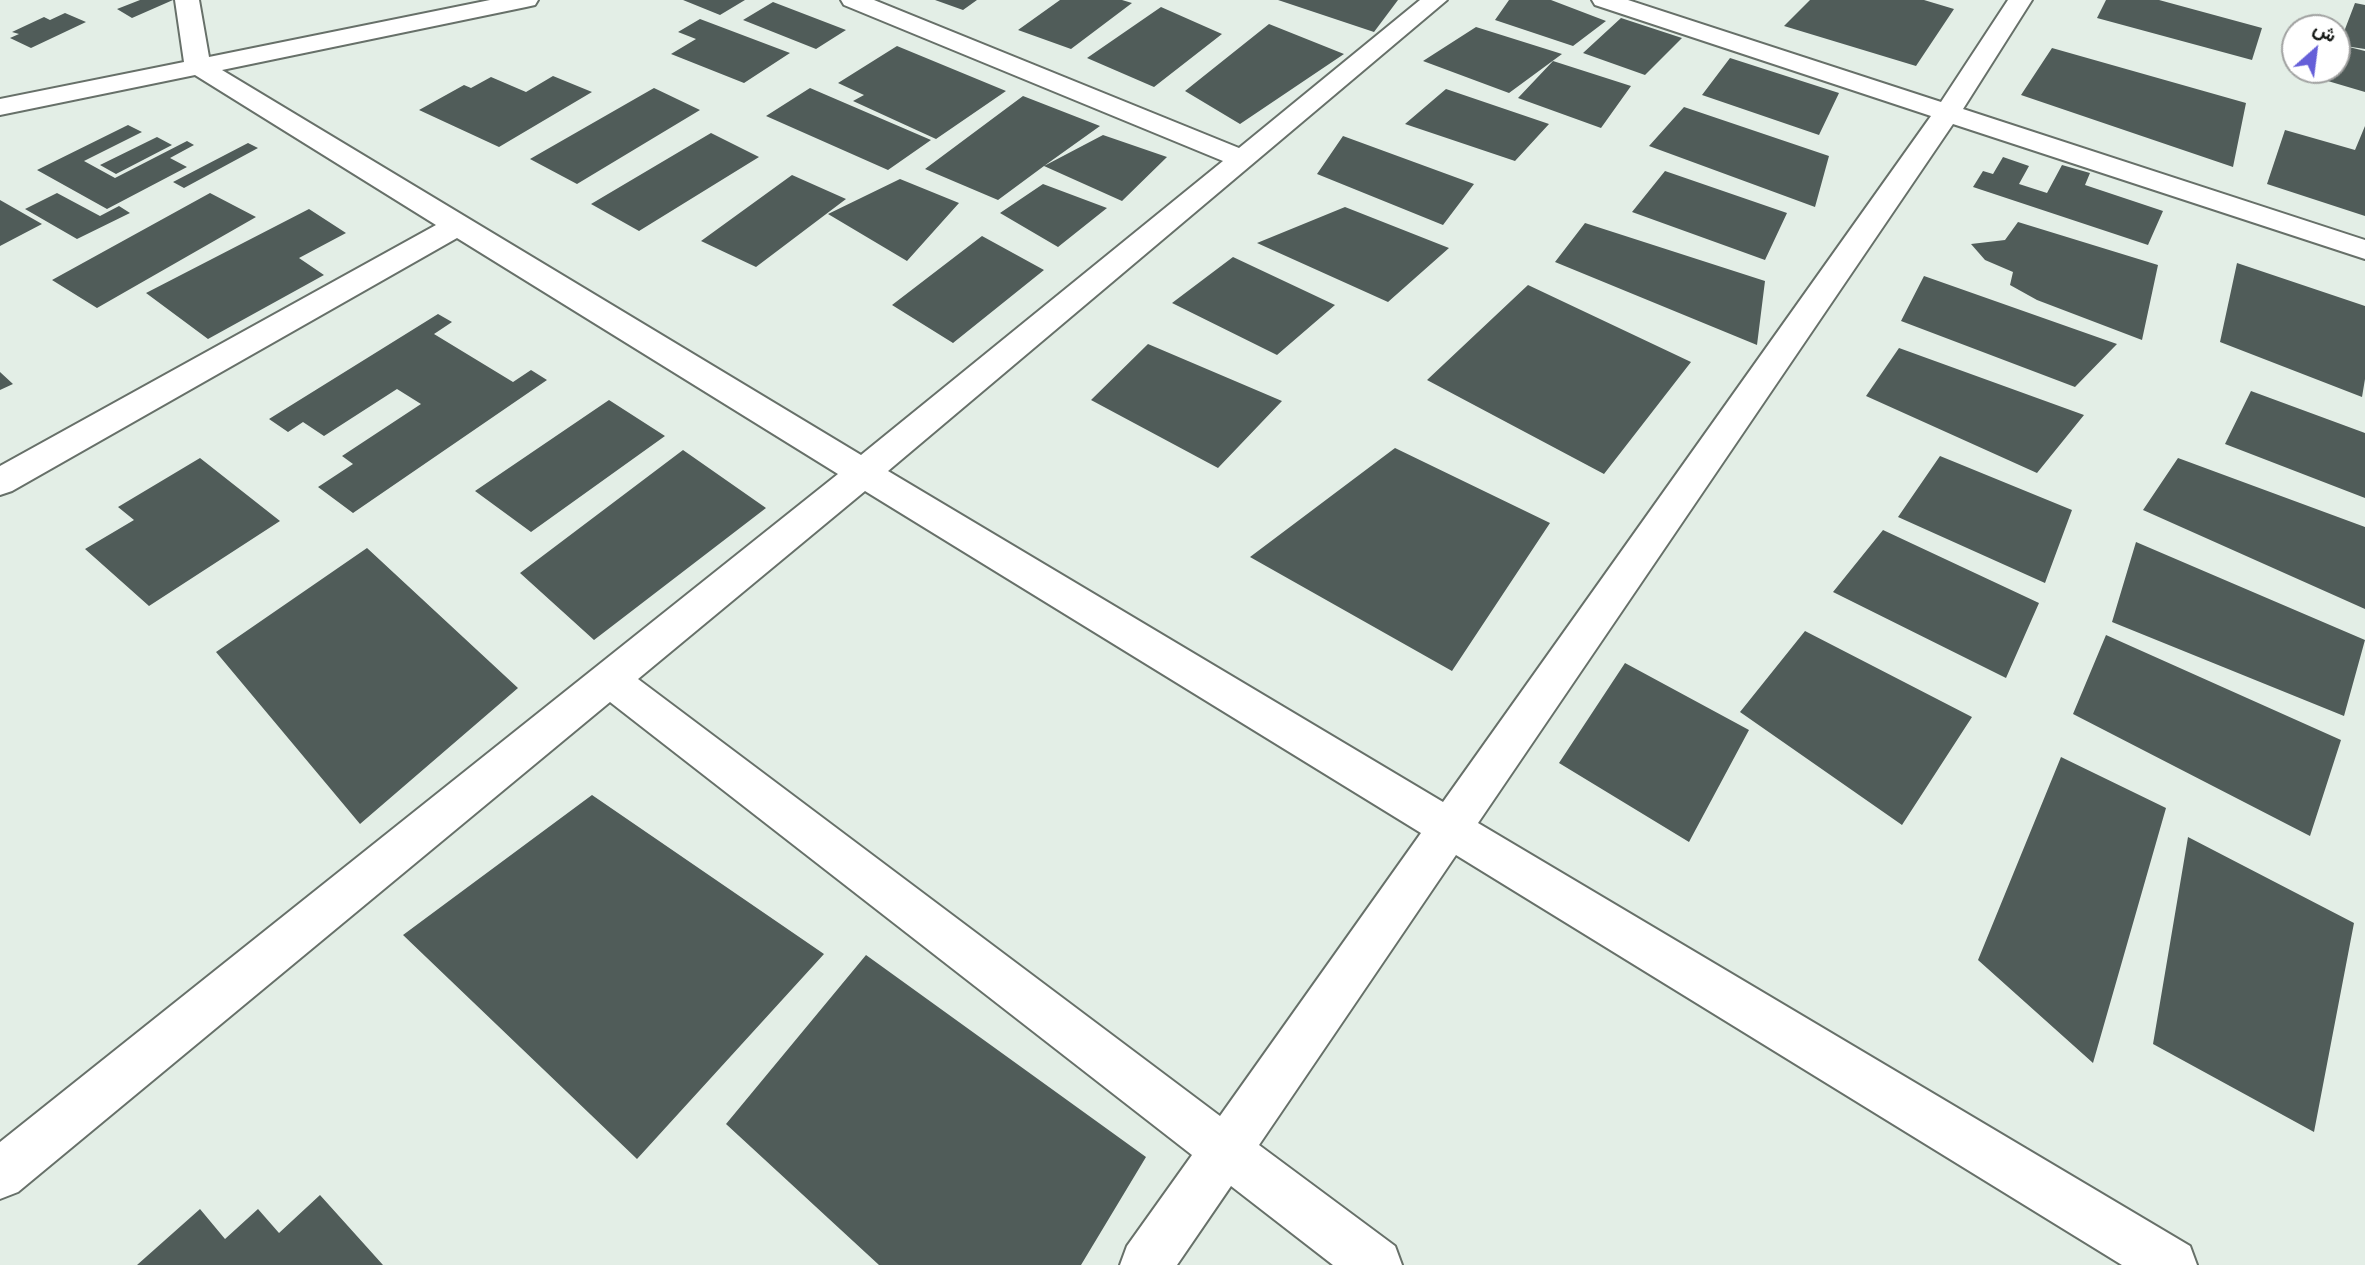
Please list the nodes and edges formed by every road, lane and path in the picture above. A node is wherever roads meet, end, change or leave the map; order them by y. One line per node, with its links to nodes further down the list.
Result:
1 (187, 0): 8 (street)
2 (526, 0): 7 (street)
3 (853, 0): 11 (street)
4 (1435, 0): 11 (street)
5 (1604, 0): 10 (street)
6 (2020, 0): 10 (street)
7 (485, 4): 8 (street)
8 (198, 66): 9 (street); 12 (street)
9 (0, 107)
10 (1947, 113): 13 (street); 17 (street)
11 (1242, 159): 14 (street)
12 (457, 225): 14 (street); 15 (street)
13 (2365, 250)
14 (863, 473): 16 (street); 17 (street)
15 (0, 482)
16 (608, 679): 18 (street); 19 (street)
17 (1451, 827): 18 (street); 22 (street)
18 (1227, 1150): 20 (street); 21 (street)
19 (0, 1174)
20 (1146, 1265)
21 (1376, 1265)
22 (2171, 1265)

